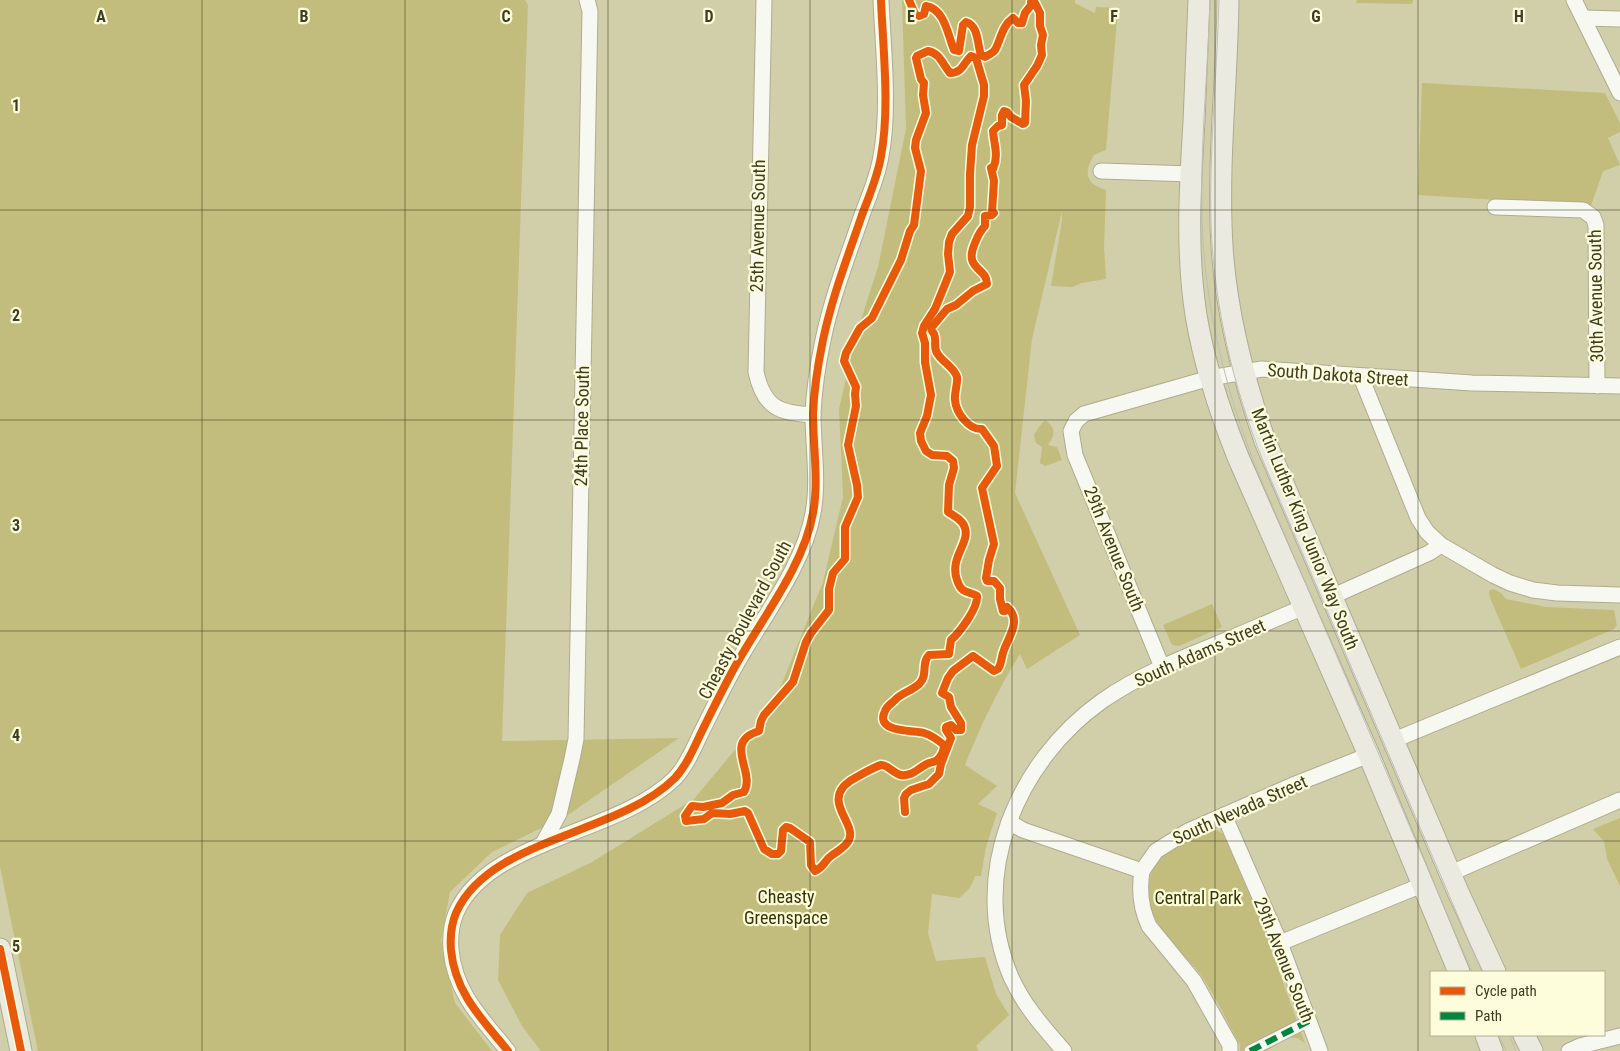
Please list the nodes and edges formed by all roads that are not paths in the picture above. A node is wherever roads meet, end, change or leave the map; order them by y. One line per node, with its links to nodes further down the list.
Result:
1 (764, 0): 18 (street, 25th Avenue South)
2 (881, 0): 18 (street, Cheasty Boulevard South)
3 (1199, 0): 11 (main road, Martin Luther King Junior Way South)
4 (1228, 0): 13 (main road, Martin Luther King Junior Way South)
5 (1574, 0): 7 (street)
6 (587, 1): 31 (street, 24th Place South)
7 (1584, 18): 8 (street); 9 (street)
8 (1620, 19)
9 (1620, 92)
10 (1101, 171): 11 (street)
11 (1190, 174): 15 (main road, Martin Luther King Junior Way South)
12 (1495, 207): 16 (street, 30th Avenue South)
13 (1243, 372): 14 (street, South Dakota Street); 15 (street, South Dakota Street); 22 (main road, Martin Luther King Junior Way South)
14 (1362, 377): 16 (street, South Dakota Street); 20 (street)
15 (1210, 378): 19 (street, South Dakota Street); 23 (main road, Martin Luther King Junior Way South)
16 (1597, 386): 17 (street, South Dakota Street)
17 (1620, 386)
18 (813, 415): 31 (street, Cheasty Boulevard South)
19 (1070, 431): 25 (street, 29th Avenue South)
20 (1442, 545): 21 (street); 22 (street)
21 (1620, 594)
22 (1331, 597): 26 (main road, Martin Luther King Junior Way South)
23 (1304, 607): 25 (street, South Adams Street); 27 (main road, Martin Luther King Junior Way South)
24 (1620, 647): 26 (street)
25 (1162, 667): 30 (street, South Adams Street)
26 (1394, 740): 33 (main road, Martin Luther King Junior Way South)
27 (1369, 755): 29 (street, South Nevada Street); 34 (main road, Martin Luther King Junior Way South)
28 (1620, 800): 33 (street)
29 (1224, 816): 32 (street, South Nevada Street); 35 (street, 29th Avenue South)
30 (1008, 822): 32 (street); 45 (street, South Adams Street)
31 (542, 845): 44 (street, Cheasty Boulevard South)
32 (1142, 871): 46 (street)
33 (1450, 873): 38 (main road, Martin Luther King Junior Way South)
34 (1422, 885): 35 (street); 37 (main road, Martin Luther King Junior Way South)
35 (1280, 943): 39 (street, 29th Avenue South)
36 (0, 949): 43 (main road)
37 (1459, 971)
38 (1495, 971)
39 (1309, 1021): 47 (street); 48 (street, 29th Avenue South)
40 (1486, 1036): 49 (main road)
41 (1524, 1036): 50 (main road)
42 (1620, 1036): 51 (street)
43 (21, 1051)
44 (508, 1051)
45 (1064, 1051)
46 (1230, 1051)
47 (1250, 1051)
48 (1320, 1051)
49 (1492, 1051)
50 (1532, 1051)
51 (1569, 1051)

